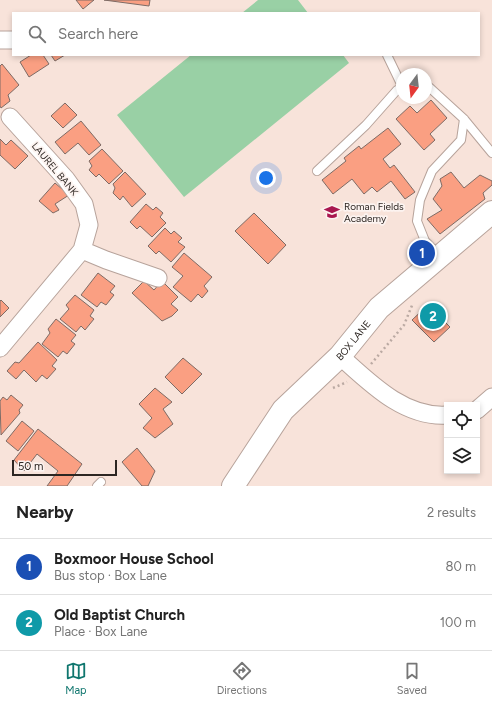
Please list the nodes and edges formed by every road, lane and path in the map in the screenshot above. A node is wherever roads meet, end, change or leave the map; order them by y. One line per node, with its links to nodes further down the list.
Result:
1 (0, 40): 2 (street)
2 (12, 40)
3 (387, 56): 4 (lane)
4 (396, 74)
5 (432, 90): 8 (lane)
6 (396, 91): 10 (lane)
7 (10, 118): 12 (street, LAUREL BANK)
8 (464, 119): 9 (lane); 13 (lane)
9 (492, 153)
10 (317, 171)
11 (492, 212): 13 (main road, BOX LANE)
12 (82, 250): 14 (street); 15 (street, LAUREL BANK)
13 (439, 256): 16 (main road, BOX LANE)
14 (158, 278)
15 (0, 348)
16 (340, 356): 19 (street); 20 (main road, BOX LANE)
17 (492, 396): 18 (street)
18 (480, 407)
19 (444, 415)
20 (233, 486)

